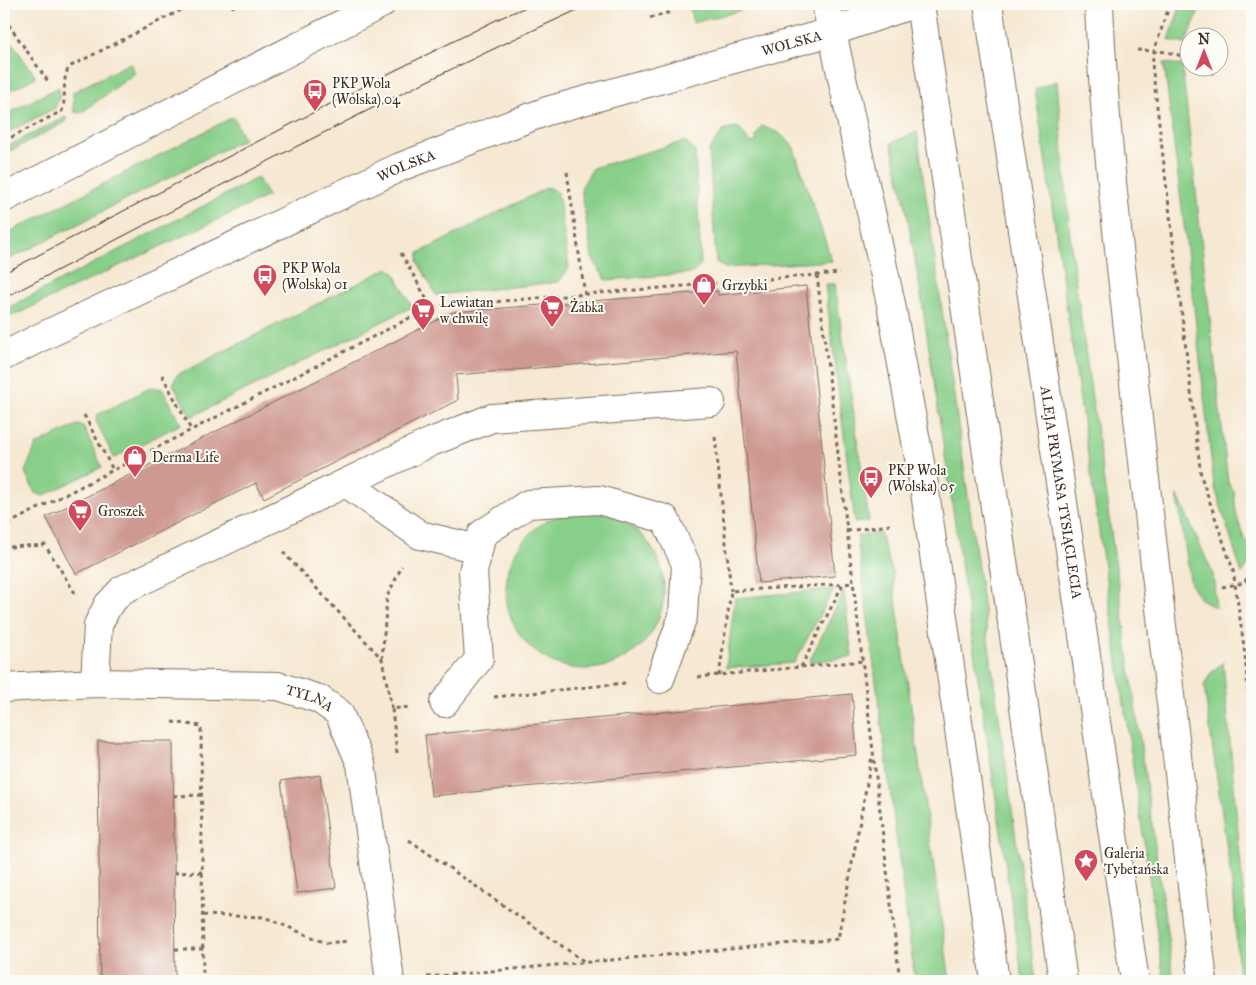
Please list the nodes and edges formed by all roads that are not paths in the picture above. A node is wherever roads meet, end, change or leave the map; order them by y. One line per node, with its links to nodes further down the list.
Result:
1 (381, 4): 8 (main road)
2 (826, 4): 7 (main road)
3 (913, 4): 7 (main road, WOLSKA)
4 (920, 4): 19 (main road)
5 (988, 4): 20 (main road, ALEJA PRYMASA TYSIĄCLECIA)
6 (1099, 4): 21 (main road)
7 (831, 32): 9 (main road, WOLSKA); 18 (main road)
8 (4, 198)
9 (4, 356)
10 (711, 402): 11 (main road)
11 (346, 483): 12 (main road); 14 (main road)
12 (478, 550): 13 (main road); 16 (main road)
13 (660, 679)
14 (95, 683): 15 (main road, TYLNA); 17 (main road, TYLNA)
15 (4, 688)
16 (444, 703)
17 (390, 981)
18 (995, 981)
19 (1063, 981)
20 (1136, 981)
21 (1203, 981)

